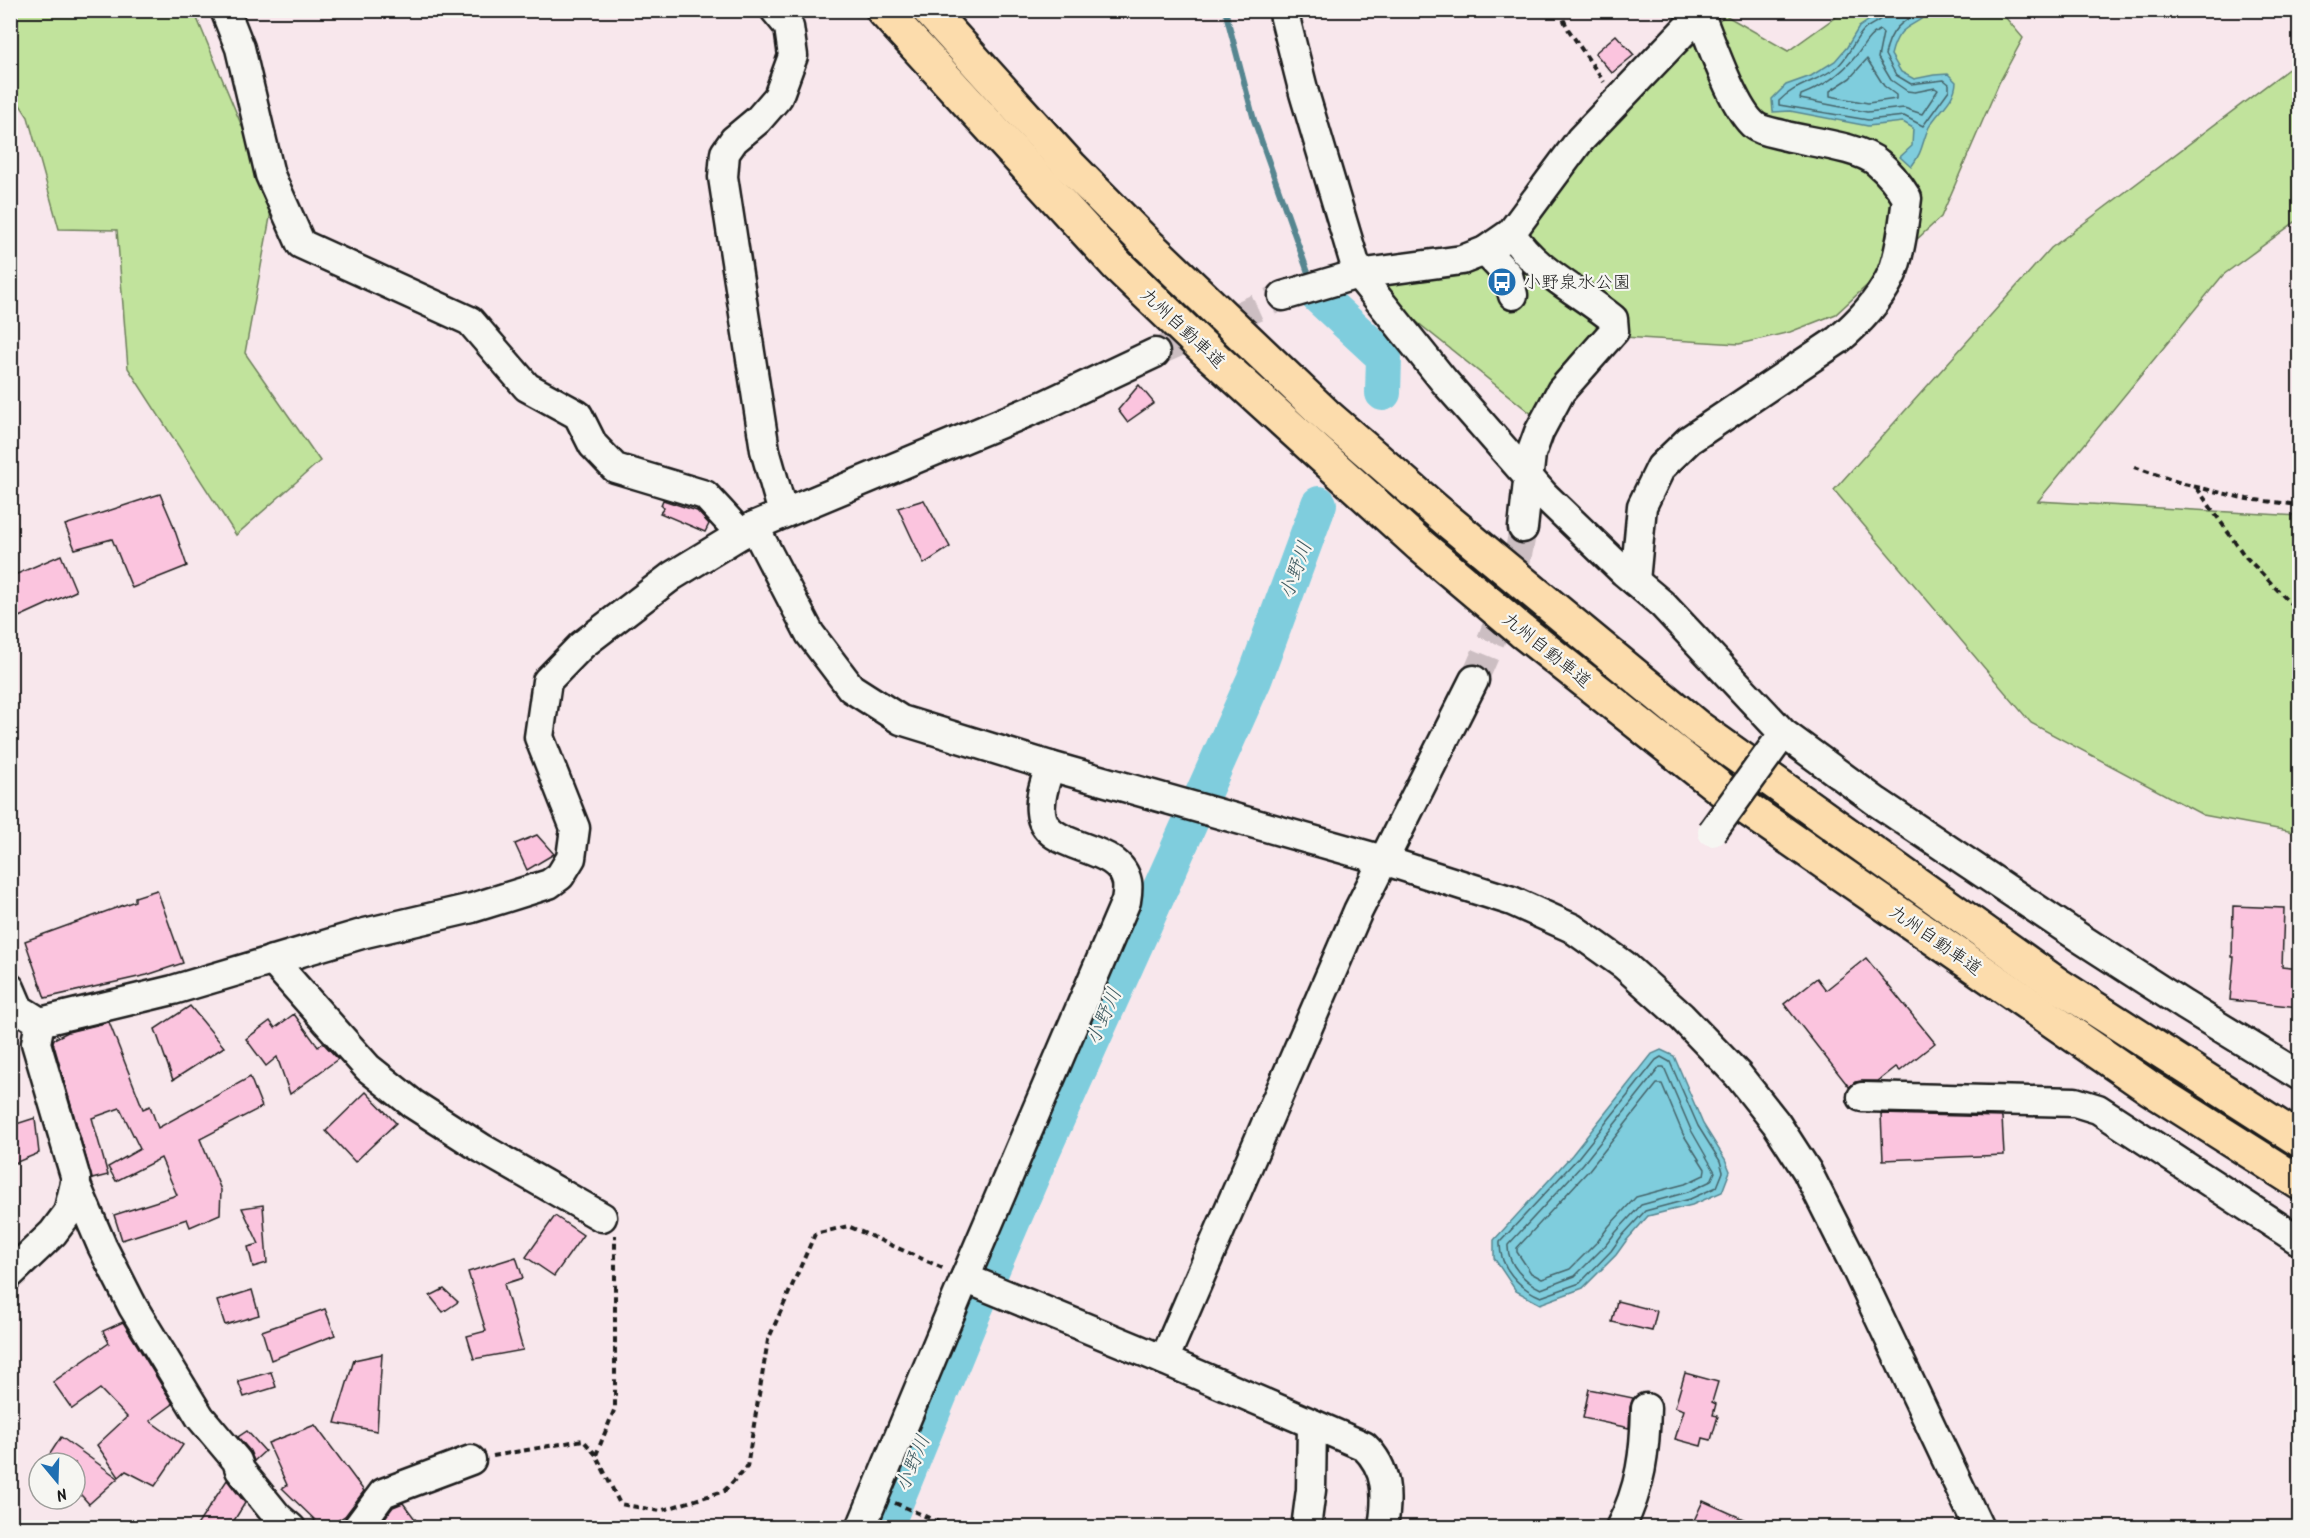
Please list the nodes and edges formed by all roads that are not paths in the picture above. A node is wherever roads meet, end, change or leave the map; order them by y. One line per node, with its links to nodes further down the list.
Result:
1 (225, 10): 16 (street)
2 (775, 10): 14 (street)
3 (882, 10): 30 (highway, 九州自動車道)
4 (929, 10): 28 (highway, 九州自動車道)
5 (1283, 10): 9 (street)
6 (1702, 13): 7 (street); 17 (street)
7 (1511, 233): 8 (street); 13 (street)
8 (1485, 251): 9 (street); 10 (street)
9 (1348, 277): 11 (street); 13 (street)
10 (1513, 295)
11 (1282, 296)
12 (1155, 353): 14 (street)
13 (1528, 477): 15 (street); 17 (street)
14 (783, 513): 16 (street)
15 (1523, 528)
16 (747, 530): 20 (street); 23 (street)
17 (1635, 581): 19 (street)
18 (1474, 680): 22 (street)
19 (1779, 739): 21 (street, bridge); 26 (street)
20 (1050, 765): 22 (street); 34 (street)
21 (1712, 832)
22 (1383, 860): 35 (street); 45 (street)
23 (272, 960): 25 (street); 31 (street)
24 (10, 988): 25 (street)
25 (40, 1022): 29 (street)
26 (2300, 1076)
27 (1862, 1097): 32 (street)
28 (2300, 1140)
29 (75, 1183): 33 (street); 39 (street)
30 (2300, 1183)
31 (602, 1217)
32 (2300, 1241)
33 (10, 1274)
34 (970, 1280): 35 (street); 41 (street)
35 (1164, 1360): 37 (street)
36 (1646, 1408): 44 (street)
37 (1312, 1424): 42 (street); 43 (street)
38 (471, 1460): 40 (street)
39 (291, 1527)
40 (357, 1527)
41 (861, 1527)
42 (1306, 1527)
43 (1383, 1527)
44 (1620, 1527)
45 (1979, 1527)

